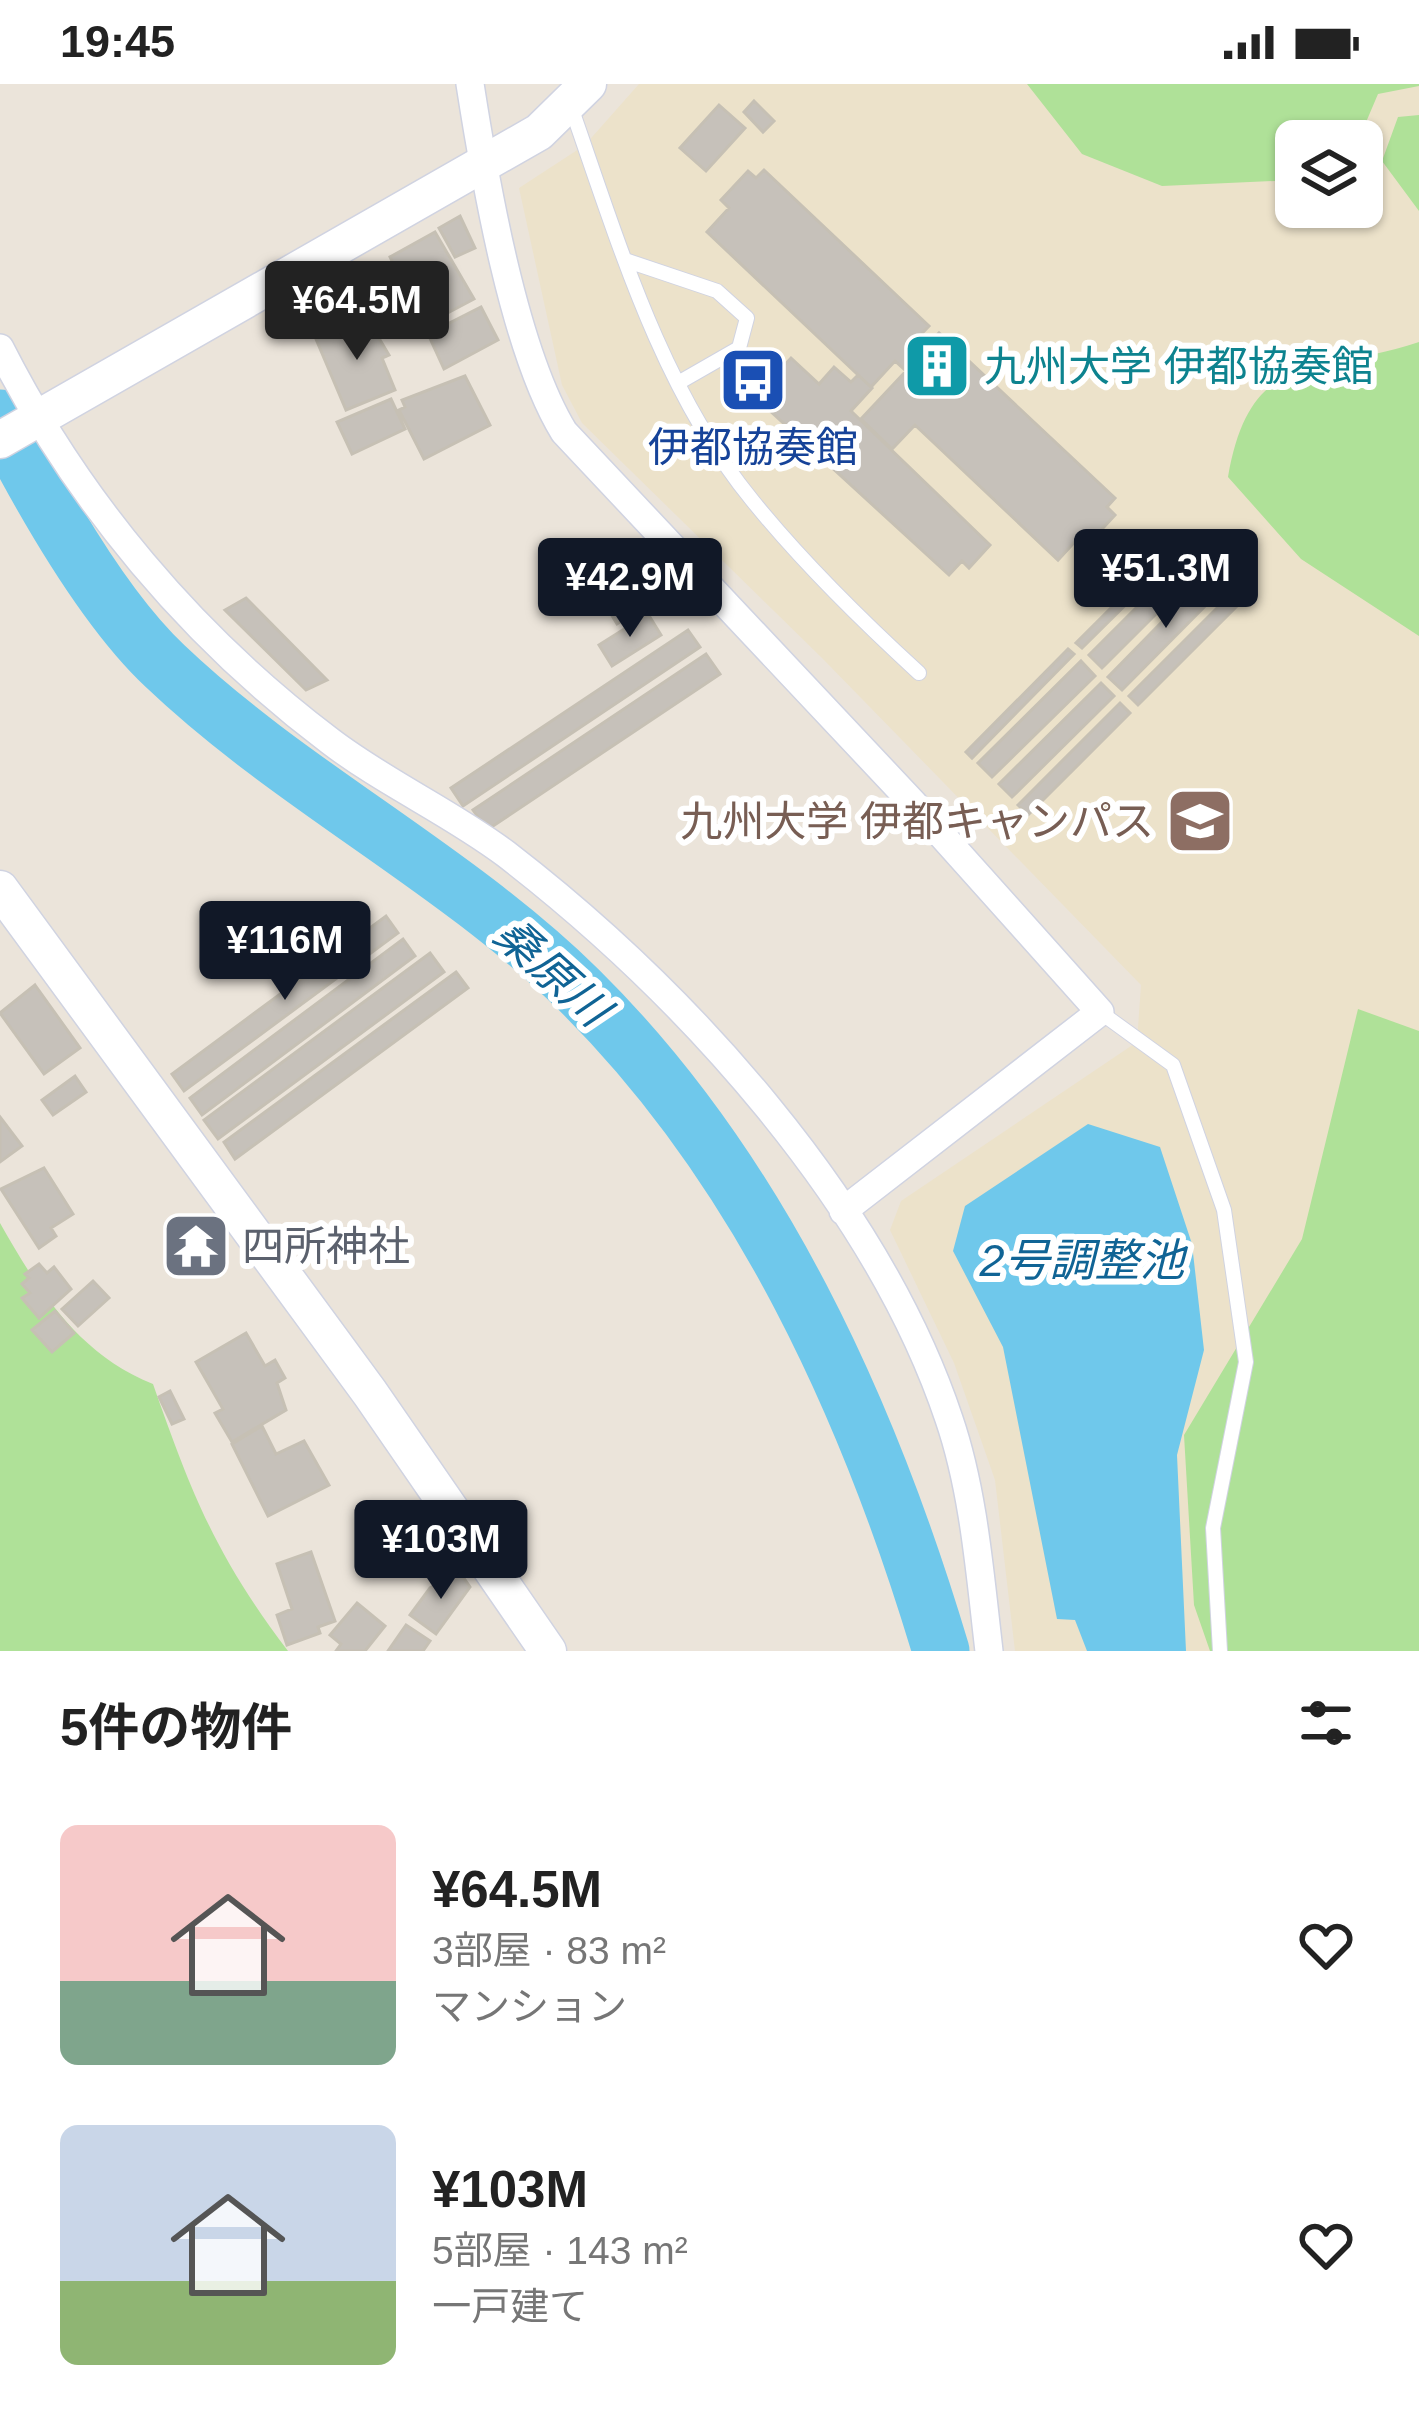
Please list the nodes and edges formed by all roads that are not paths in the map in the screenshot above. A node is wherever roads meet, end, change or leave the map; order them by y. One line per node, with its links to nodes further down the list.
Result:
1 (470, 84): 3 (street)
2 (579, 93): 3 (street); 4 (lane)
3 (483, 165): 7 (street); 11 (street)
4 (625, 260): 6 (lane); 6 (lane)
5 (0, 348): 7 (street)
6 (678, 382): 9 (lane)
7 (37, 421): 8 (street); 12 (street)
8 (0, 440)
9 (919, 673)
10 (0, 889): 13 (street)
11 (1100, 1012): 12 (street); 15 (lane)
12 (843, 1211): 14 (street)
13 (548, 1651)
14 (989, 1651)
15 (1220, 1651)

